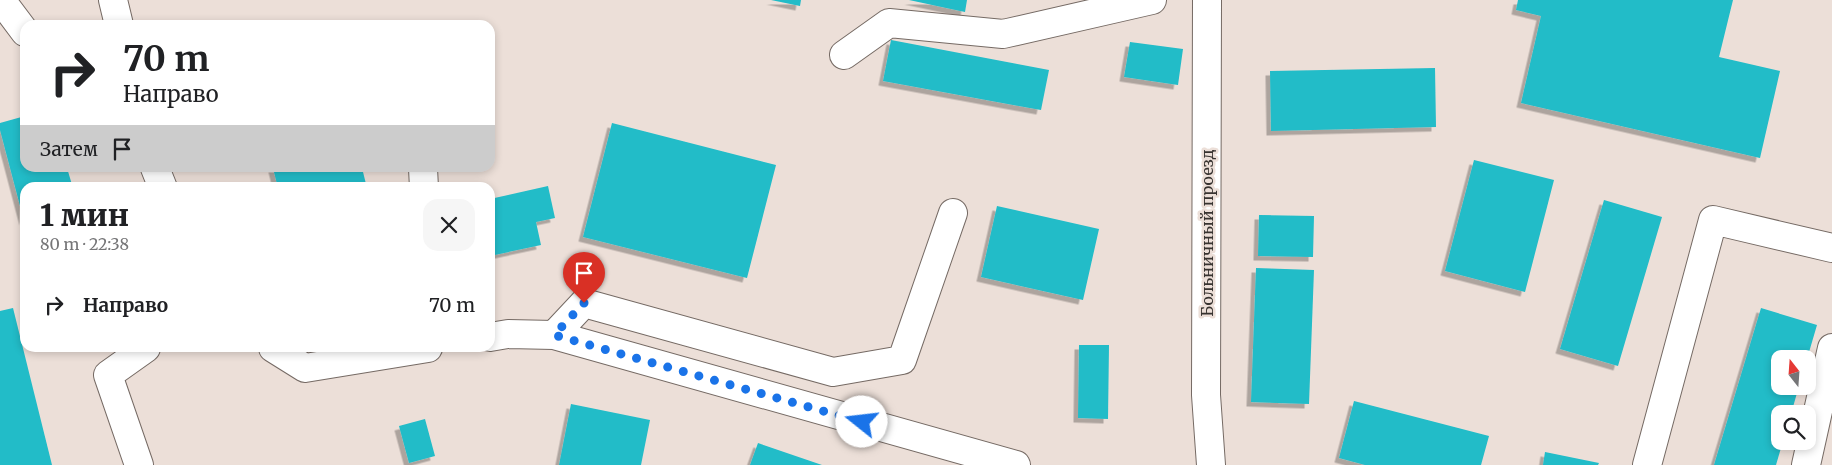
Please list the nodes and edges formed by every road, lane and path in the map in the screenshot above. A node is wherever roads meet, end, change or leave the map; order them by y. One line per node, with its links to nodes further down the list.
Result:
1 (1, 0): 6 (street)
2 (113, 0): 5 (street)
3 (1152, 0): 7 (street)
4 (1207, 0): 18 (street, Больничный проезд)
5 (118, 20)
6 (20, 25)
7 (844, 55)
8 (953, 213): 11 (street)
9 (1832, 248): 19 (street)
10 (496, 329): 11 (street)
11 (554, 335): 17 (street)
12 (1832, 348): 20 (street)
13 (141, 352): 16 (street)
14 (279, 352): 15 (street)
15 (403, 352)
16 (139, 465)
17 (1016, 465)
18 (1211, 465)
19 (1647, 465)
20 (1806, 465)

